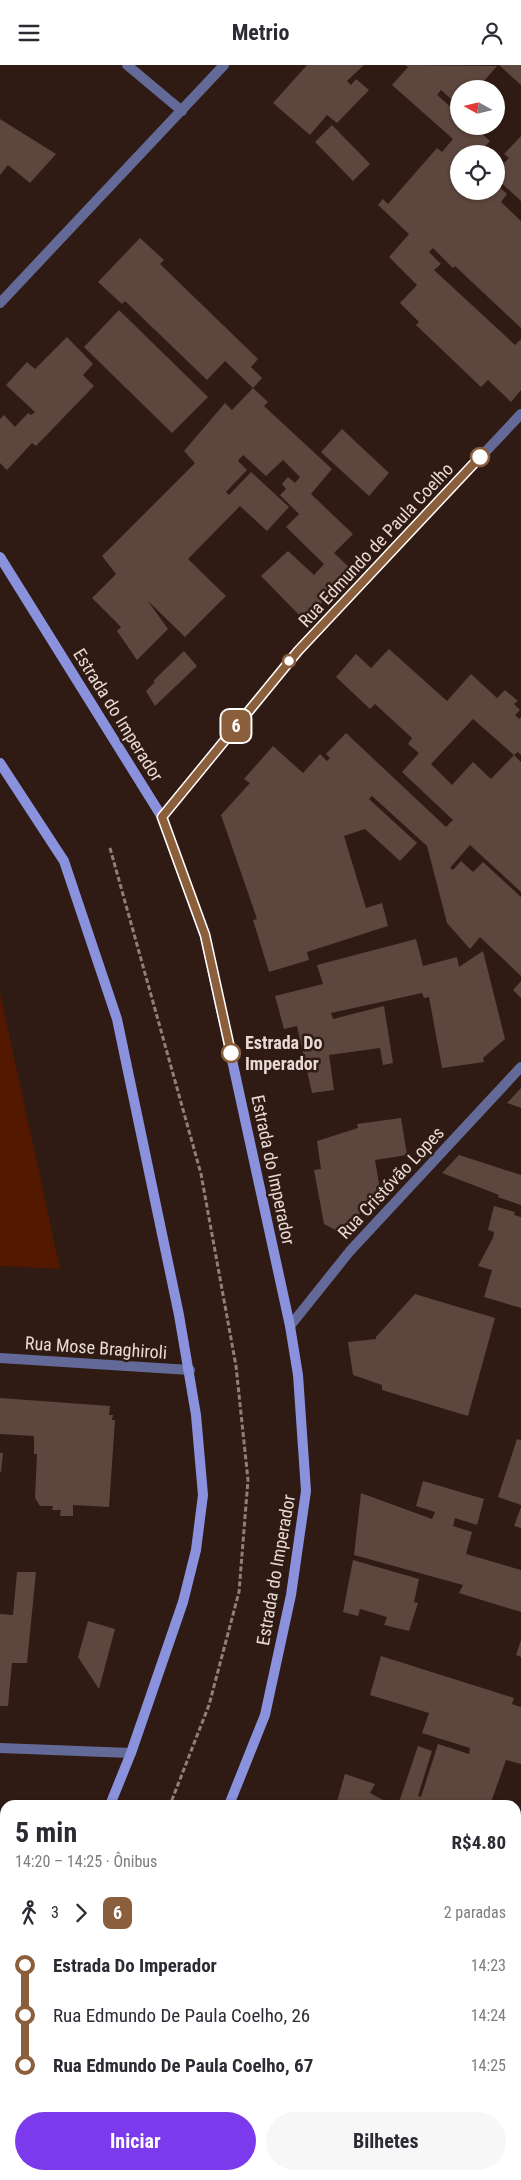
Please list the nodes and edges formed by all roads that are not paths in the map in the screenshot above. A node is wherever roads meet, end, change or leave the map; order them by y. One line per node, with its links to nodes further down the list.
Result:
1 (127, 65): 3 (street)
2 (224, 65): 3 (street)
3 (182, 111): 4 (street)
4 (0, 303)
5 (521, 414): 8 (street, Rua Edmundo de Paula Coelho)
6 (0, 557): 8 (main road, Estrada do Imperador)
7 (0, 763): 12 (main road)
8 (162, 817): 10 (main road, Estrada do Imperador)
9 (521, 1067): 10 (street, Rua Cristóvão Lopes)
10 (290, 1326): 16 (main road, Estrada do Imperador)
11 (0, 1358): 12 (street, Rua Mose Braghiroli)
12 (190, 1370): 14 (main road)
13 (0, 1748): 14 (street)
14 (131, 1753): 15 (main road)
15 (112, 1800)
16 (231, 1800)

